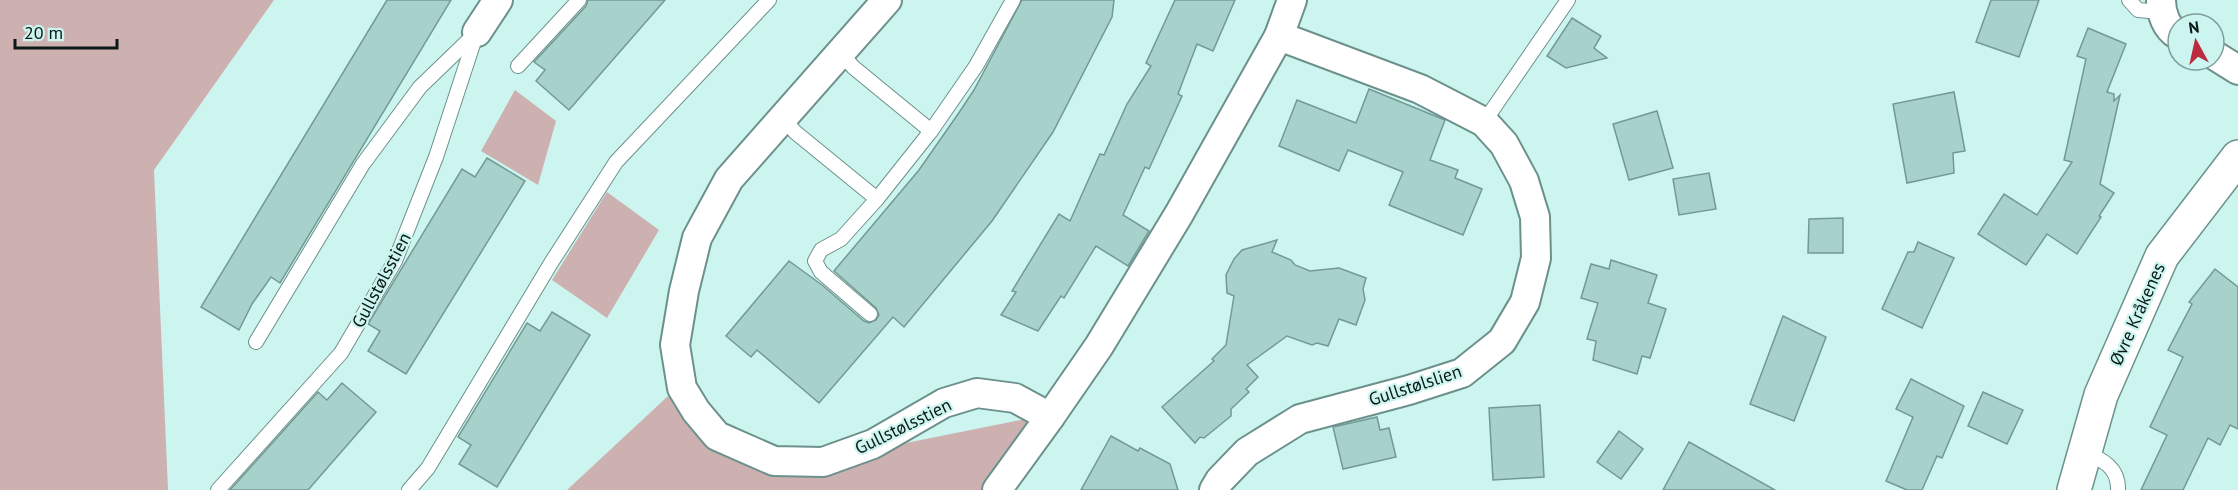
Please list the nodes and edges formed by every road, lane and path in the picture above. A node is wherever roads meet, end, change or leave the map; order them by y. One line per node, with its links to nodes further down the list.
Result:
1 (498, 0): 10 (street, Gullstølsstien)
2 (579, 0): 13 (lane)
3 (770, 0): 25 (lane)
4 (887, 0): 12 (street, Gullstølsstien)
5 (1013, 0): 16 (lane)
6 (1292, 0): 11 (street)
7 (1568, 0): 15 (lane)
8 (2129, 0): 9 (lane)
9 (2161, 6)
10 (477, 32): 20 (lane, Gullstølsstien); 24 (lane, Gullstølsstien)
11 (1279, 36): 15 (street, Gullstølslien); 21 (street)
12 (840, 52): 14 (street, Gullstølsstien); 16 (lane)
13 (518, 66)
14 (783, 117): 18 (lane); 21 (street, Gullstølsstien)
15 (1484, 122): 23 (street, Gullstølslien)
16 (931, 131): 18 (lane)
17 (2238, 157): 22 (main road, Øvre Kråkenes)
18 (878, 198): 19 (lane)
19 (870, 314)
20 (256, 342)
21 (1050, 417): 26 (street)
22 (2085, 452): 27 (main road, Øvre Kråkenes); 28 (lane)
23 (1222, 487)
24 (218, 490)
25 (409, 490)
26 (997, 490)
27 (2074, 490)
28 (2118, 490)

